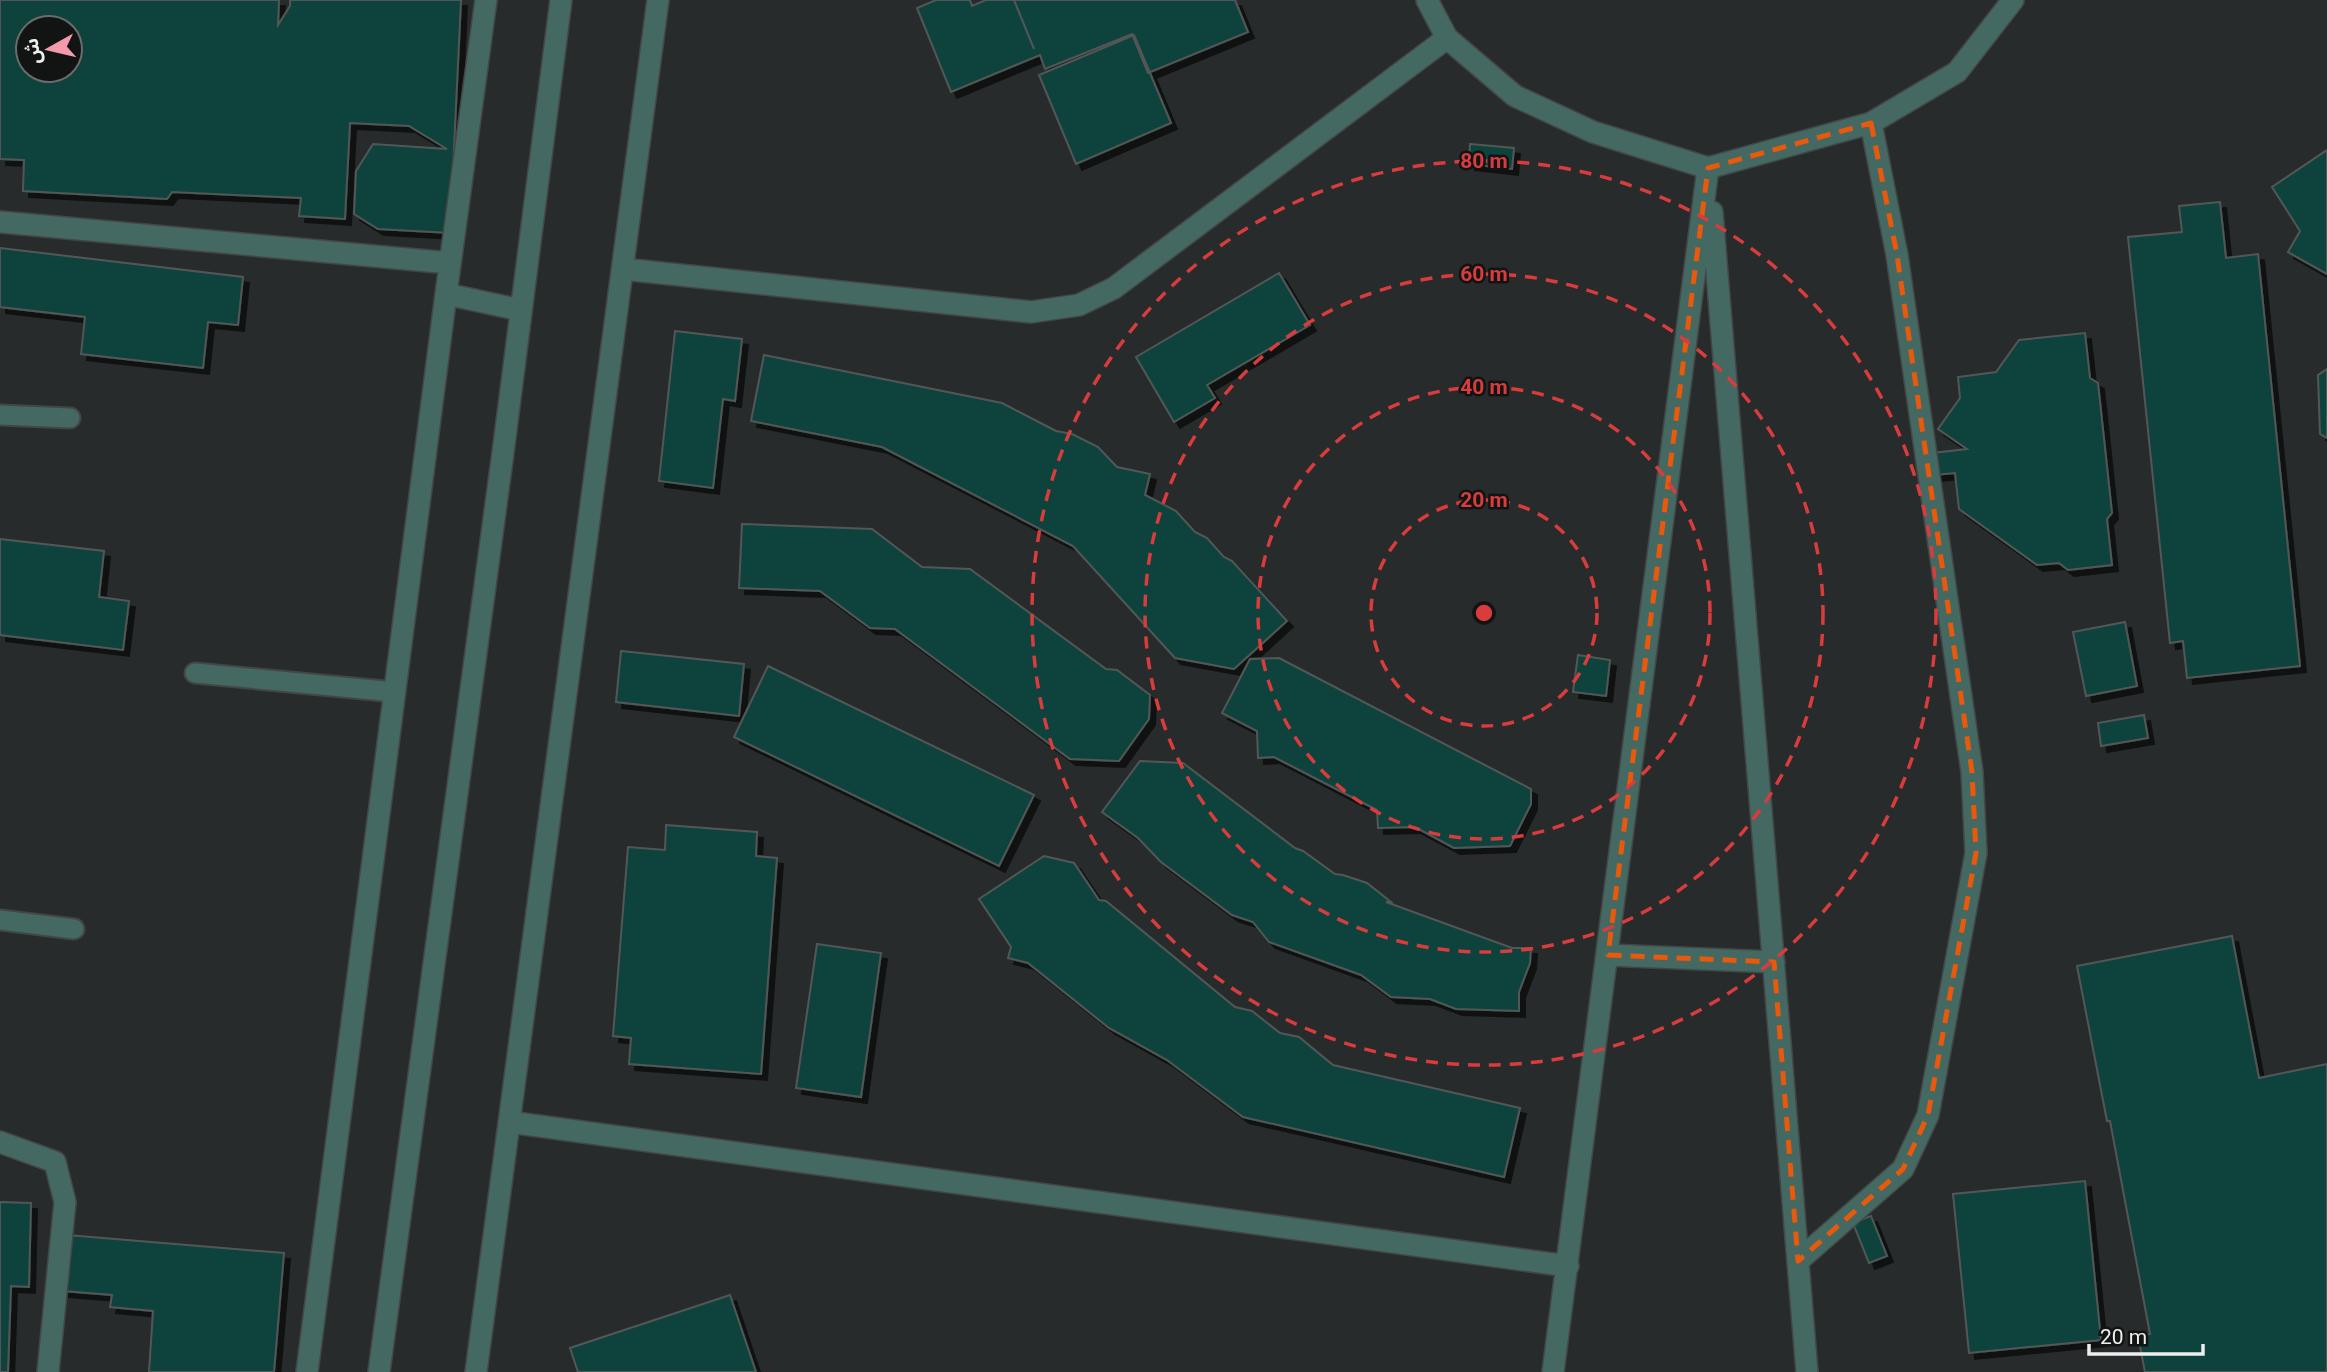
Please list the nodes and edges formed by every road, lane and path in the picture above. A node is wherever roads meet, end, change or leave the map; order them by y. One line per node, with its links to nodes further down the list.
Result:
1 (486, 0): 10 (street)
2 (561, 0): 13 (street)
3 (658, 0): 11 (street)
4 (1427, 0): 6 (street)
5 (2013, 0): 7 (street)
6 (1447, 38): 8 (street); 11 (street)
7 (1871, 123): 8 (street); 24 (street)
8 (1708, 168): 20 (street); 21 (street)
9 (0, 222): 10 (street)
10 (450, 263): 12 (street)
11 (622, 269): 22 (street)
12 (446, 294): 13 (street); 17 (street)
13 (521, 310): 28 (street)
14 (0, 415): 15 (lane)
15 (70, 418)
16 (195, 673): 17 (lane)
17 (395, 692): 27 (street)
18 (0, 920): 19 (lane)
19 (74, 929)
20 (1608, 955): 21 (street); 25 (street)
21 (1774, 962): 24 (street)
22 (509, 1122): 25 (street); 29 (street)
23 (0, 1142): 26 (street)
24 (1798, 1261): 31 (street)
25 (1568, 1266): 30 (street)
26 (48, 1372)
27 (307, 1372)
28 (379, 1372)
29 (476, 1372)
30 (1553, 1372)
31 (1807, 1372)

